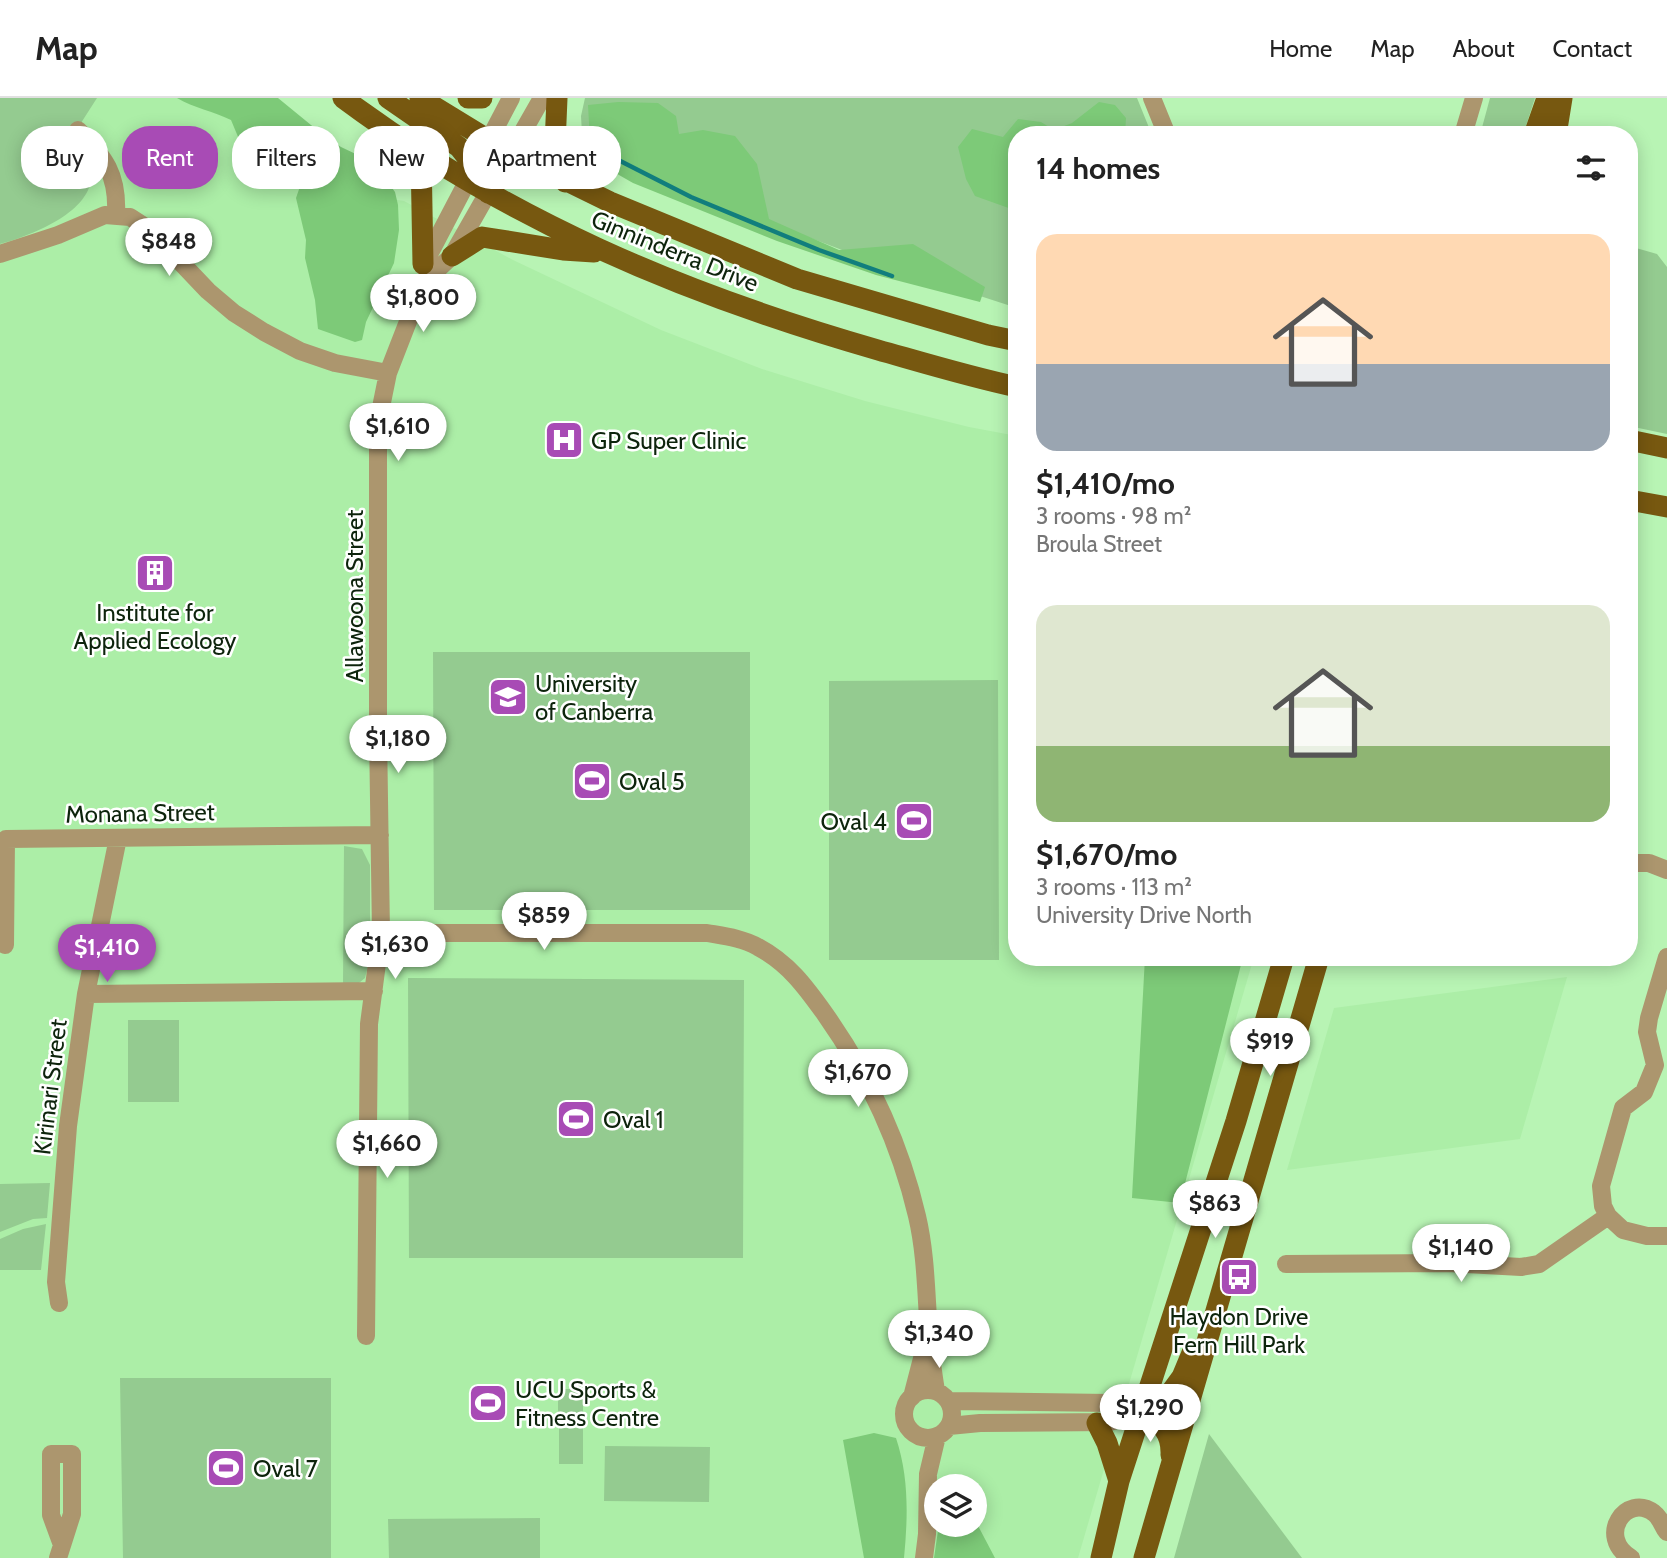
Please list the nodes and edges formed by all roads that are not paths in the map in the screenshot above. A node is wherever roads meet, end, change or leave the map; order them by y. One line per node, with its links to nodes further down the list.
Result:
1 (343, 98): 13 (main road, Ginninderra Drive)
2 (388, 98): 22 (main road)
3 (420, 98): 14 (main road, Ginninderra Drive)
4 (468, 98): 5 (main road)
5 (482, 98)
6 (510, 98): 15 (street, Allawoona Street)
7 (542, 98): 16 (street, Allawoona Street)
8 (557, 98): 17 (main road)
9 (1152, 98): 18 (street)
10 (1474, 98): 19 (street)
11 (1546, 98): 20 (main road)
12 (1562, 98): 21 (main road)
13 (382, 126)
14 (465, 126)
15 (495, 126)
16 (526, 126)
17 (556, 126)
18 (1163, 126)
19 (1466, 126)
20 (1537, 126)
21 (1557, 126)
22 (463, 160)
23 (108, 167): 30 (street)
24 (422, 189): 34 (main road)
25 (464, 189): 34 (street, Allawoona Street)
26 (484, 189): 29 (main road, Ginninderra Drive)
27 (490, 189): 29 (street, Allawoona Street)
28 (582, 189): 35 (main road, Ginninderra Drive)
29 (488, 193): 31 (main road, Ginninderra Drive); 33 (street, Allawoona Street)
30 (116, 214): 32 (street); 36 (street)
31 (603, 252): 33 (main road); 37 (main road, Ginninderra Drive)
32 (0, 254)
33 (452, 257): 34 (street, Allawoona Street)
34 (423, 274): 36 (street, Allawoona Street)
35 (1008, 339)
36 (388, 373): 44 (street, Allawoona Street)
37 (1008, 385)
38 (1638, 442): 39 (main road)
39 (1667, 448)
40 (1638, 457): 41 (main road)
41 (1667, 462)
42 (1638, 502): 43 (main road)
43 (1667, 507)
44 (380, 835): 45 (street, Monana Street); 48 (street, Allawoona Street)
45 (118, 838): 49 (street, Monana Street); 54 (street, Kirinari Street)
46 (1638, 863): 47 (street)
47 (1667, 870)
48 (381, 933): 53 (street, Allawoona Street); 60 (street)
49 (5, 945)
50 (1667, 957): 55 (street)
51 (1281, 966): 64 (main road)
52 (1316, 966): 58 (main road)
53 (374, 991): 54 (street); 61 (street, Allawoona Street)
54 (86, 994): 59 (street, Kirinari Street)
55 (1608, 1216): 56 (street); 57 (street)
56 (1667, 1236)
57 (1286, 1264)
58 (1224, 1285): 64 (main road); 68 (main road)
59 (59, 1303)
60 (929, 1333): 62 (street); 63 (street)
61 (366, 1336)
62 (942, 1396): 63 (street); 64 (street); 66 (street)
63 (912, 1397): 67 (street)
64 (1141, 1412): 65 (street); 68 (main road); 70 (main road)
65 (1097, 1423): 66 (street); 70 (main road)
66 (943, 1431): 67 (street); 69 (street)
67 (918, 1436): 69 (street)
68 (1170, 1467): 75 (main road)
69 (928, 1474)
70 (1119, 1481): 74 (main road)
71 (1667, 1532): 76 (street)
72 (928, 1537): 73 (street)
73 (924, 1558)
74 (1101, 1558)
75 (1144, 1558)
76 (1631, 1558)

